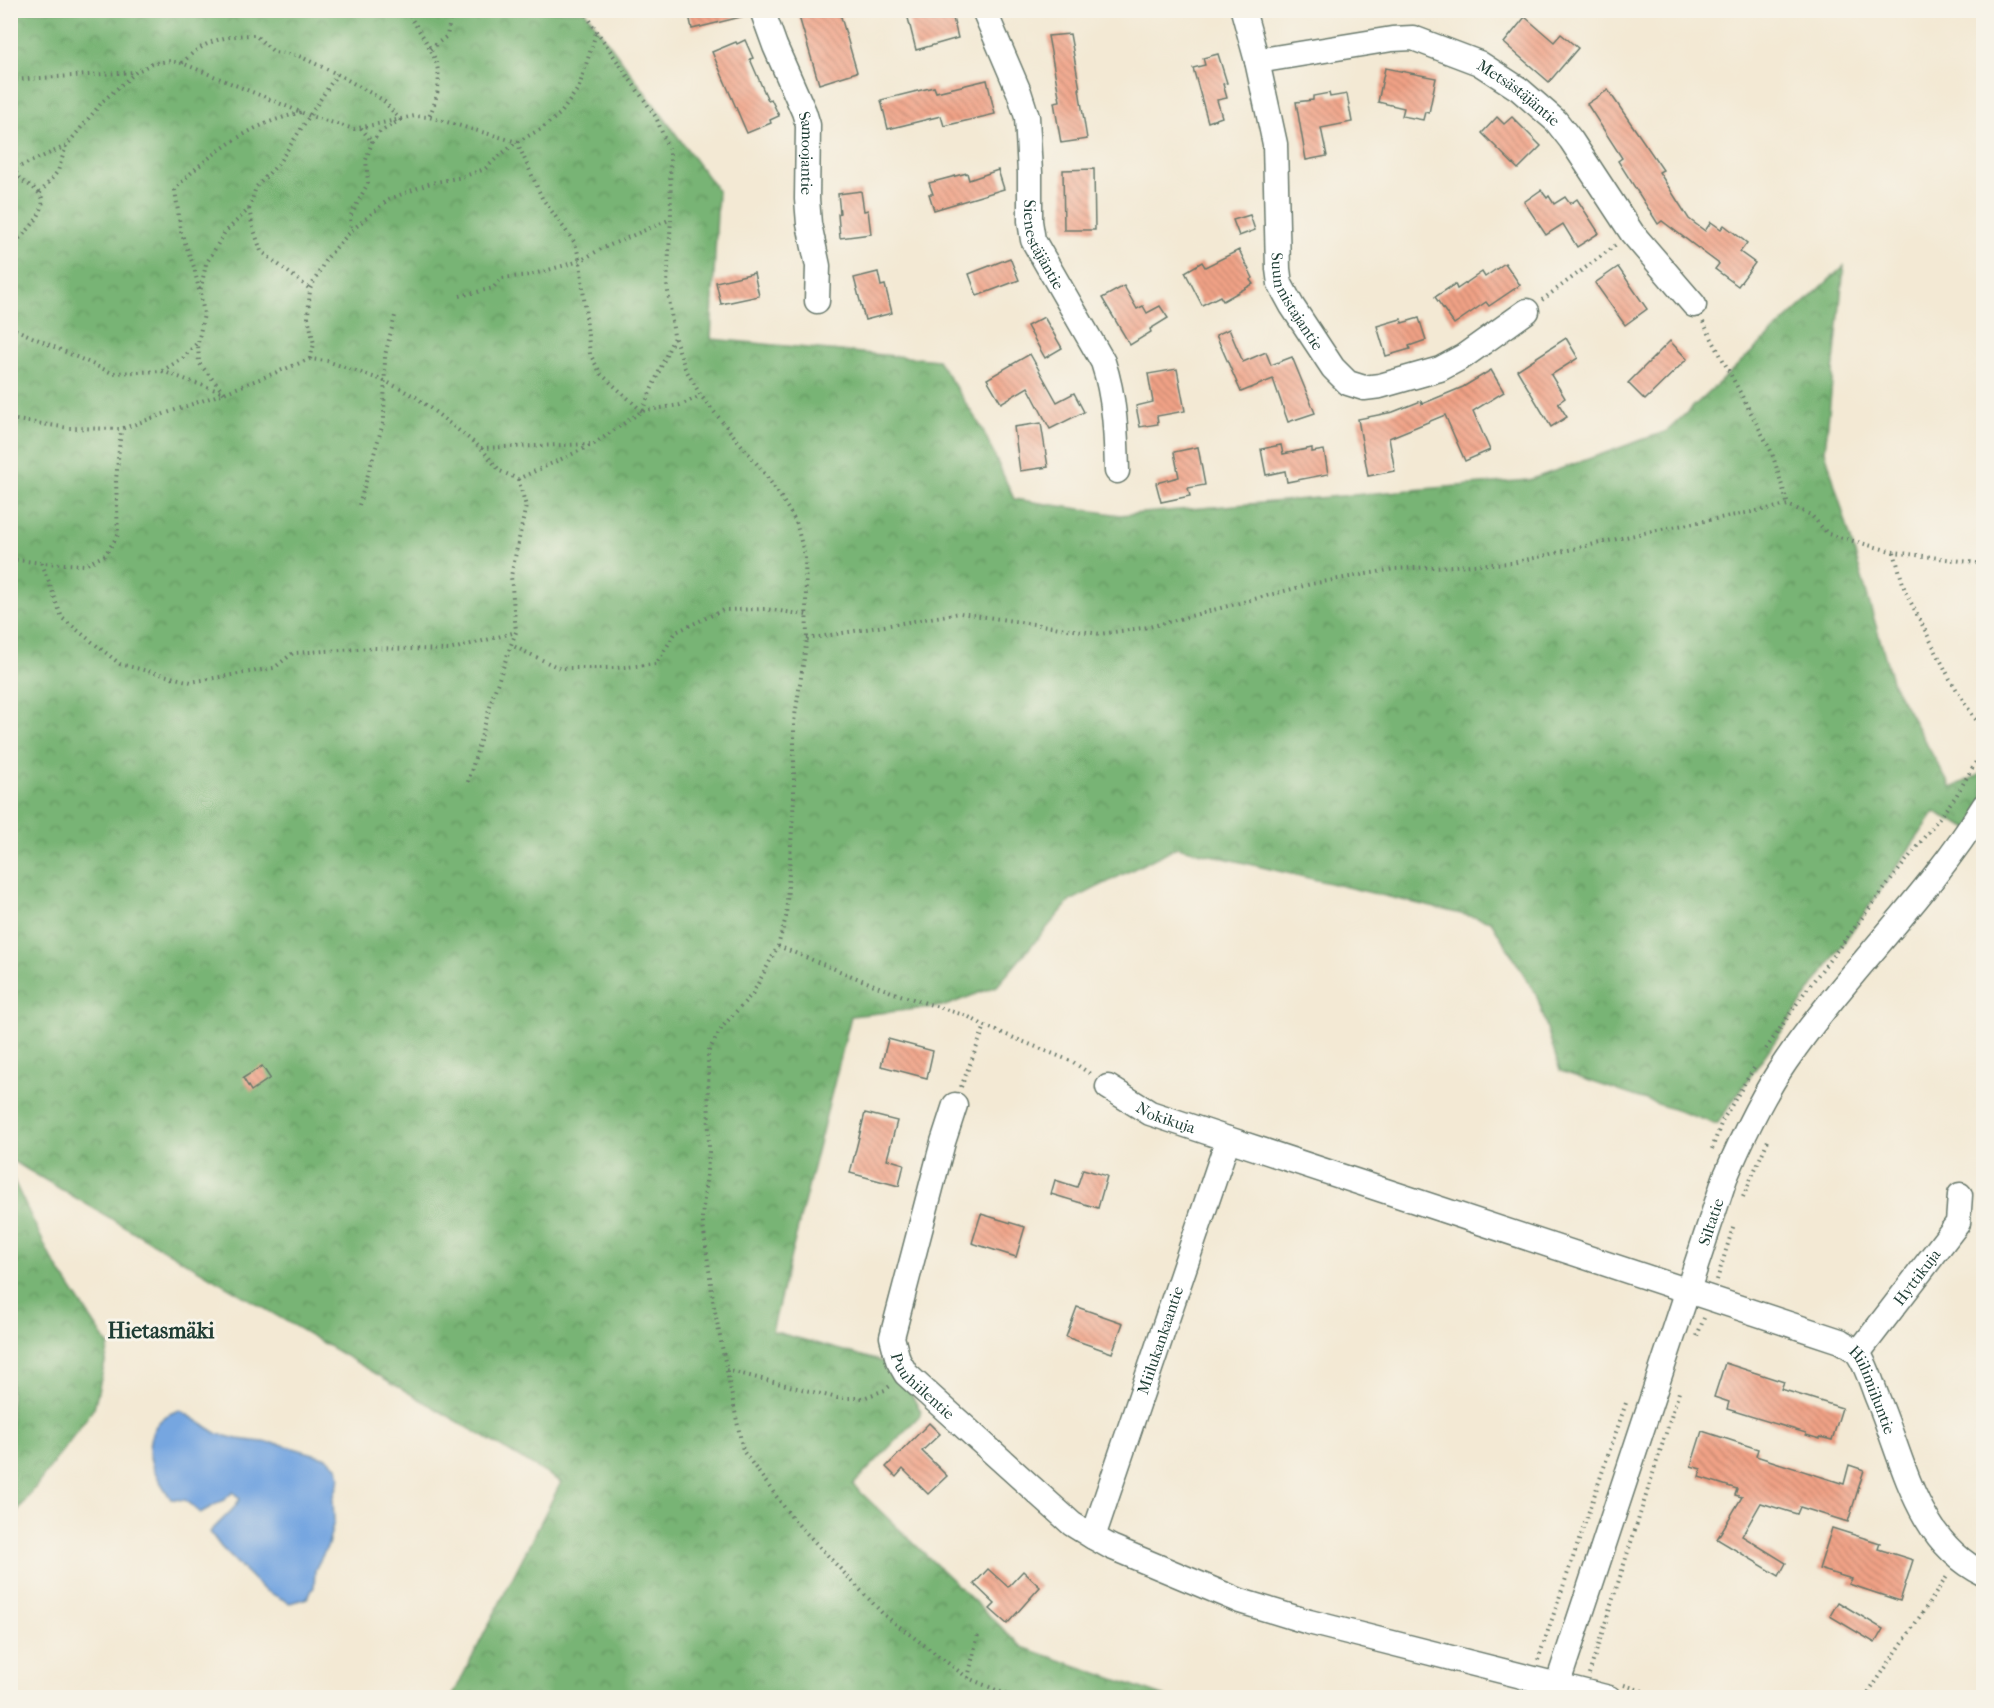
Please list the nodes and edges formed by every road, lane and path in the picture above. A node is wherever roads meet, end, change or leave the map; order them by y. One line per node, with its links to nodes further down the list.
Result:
1 (406, 10): 8 (path)
2 (452, 10): 8 (path)
3 (584, 10): 7 (path)
4 (762, 10): 33 (street, Samoojantie)
5 (984, 10): 50 (street, Sienestäjäntie)
6 (1243, 10): 9 (street, Suunnistajantie)
7 (597, 32): 20 (path); 25 (path)
8 (430, 49): 16 (path)
9 (1257, 61): 27 (street, Metsästäjäntie); 35 (street, Suunnistajantie)
10 (182, 63): 11 (path); 12 (path); 14 (path)
11 (136, 72): 13 (path); 21 (path)
12 (337, 74): 15 (path); 17 (path)
13 (10, 80)
14 (301, 112): 15 (path); 31 (path)
15 (310, 116): 18 (path); 24 (path)
16 (429, 117): 17 (path); 20 (path)
17 (400, 120): 18 (path); 19 (path)
18 (361, 128): 19 (path)
19 (372, 142): 26 (path)
20 (517, 142): 26 (path); 29 (path)
21 (66, 146): 22 (path); 23 (path)
22 (13, 170): 23 (path)
23 (40, 193): 28 (path)
24 (249, 209): 30 (path); 31 (path)
25 (671, 219): 29 (path); 38 (path)
26 (351, 231): 30 (path)
27 (1632, 233): 34 (street, Metsästäjäntie); 35 (path)
28 (10, 246)
29 (580, 261): 32 (path); 45 (path)
30 (310, 289): 40 (path)
31 (200, 292): 39 (path)
32 (460, 296)
33 (818, 301)
34 (1694, 305): 53 (path)
35 (1527, 311)
36 (395, 316): 42 (path)
37 (10, 327): 41 (path)
38 (674, 336): 44 (path); 45 (path)
39 (198, 343): 41 (path); 43 (path)
40 (310, 359): 42 (path); 43 (path)
41 (162, 371): 43 (path)
42 (385, 381): 49 (path); 52 (path)
43 (224, 393): 47 (path)
44 (701, 396): 45 (path); 58 (path)
45 (642, 411): 48 (path)
46 (10, 419): 47 (path)
47 (121, 429): 56 (path)
48 (594, 444): 49 (path); 51 (path)
49 (481, 448): 51 (path)
50 (1117, 471)
51 (518, 479): 59 (path)
52 (360, 505)
53 (1788, 505): 54 (path); 60 (path)
54 (1894, 552): 57 (path); 62 (path)
55 (10, 559): 56 (path)
56 (42, 563): 59 (path)
57 (1983, 564)
58 (807, 615): 60 (path); 61 (path)
59 (516, 632): 61 (path)
60 (807, 639): 65 (path)
61 (511, 645): 63 (path)
62 (1983, 729)
63 (468, 782)
64 (1983, 806): 74 (street, Siltatie)
65 (778, 946): 66 (path); 78 (path)
66 (985, 1026): 67 (path); 68 (path)
67 (1108, 1087): 70 (street, Nokikuja)
68 (955, 1105): 79 (street, Puuhiilentie)
69 (1773, 1129): 72 (path)
70 (1228, 1139): 74 (street); 81 (street, Miilukankaantie)
71 (1959, 1195): 77 (street, Hyttikuja)
72 (1742, 1199)
73 (1736, 1219): 75 (path)
74 (1689, 1290): 75 (street, Hiilimiiluntie); 86 (street, Siltatie)
75 (1712, 1298): 76 (path); 77 (street, Hiilimiiluntie)
76 (1695, 1341)
77 (1858, 1353): 83 (street, Hiilimiiluntie)
78 (726, 1370): 79 (path); 85 (path)
79 (906, 1374): 81 (street, Puuhiilentie)
80 (1681, 1385): 87 (path)
81 (1093, 1537): 86 (street)
82 (1952, 1569): 90 (path)
83 (1983, 1574)
84 (978, 1634): 85 (path)
85 (968, 1678): 88 (path)
86 (1557, 1690): 87 (street)
87 (1585, 1690): 89 (street)
88 (1015, 1698)
89 (1609, 1698)
90 (1865, 1698)

